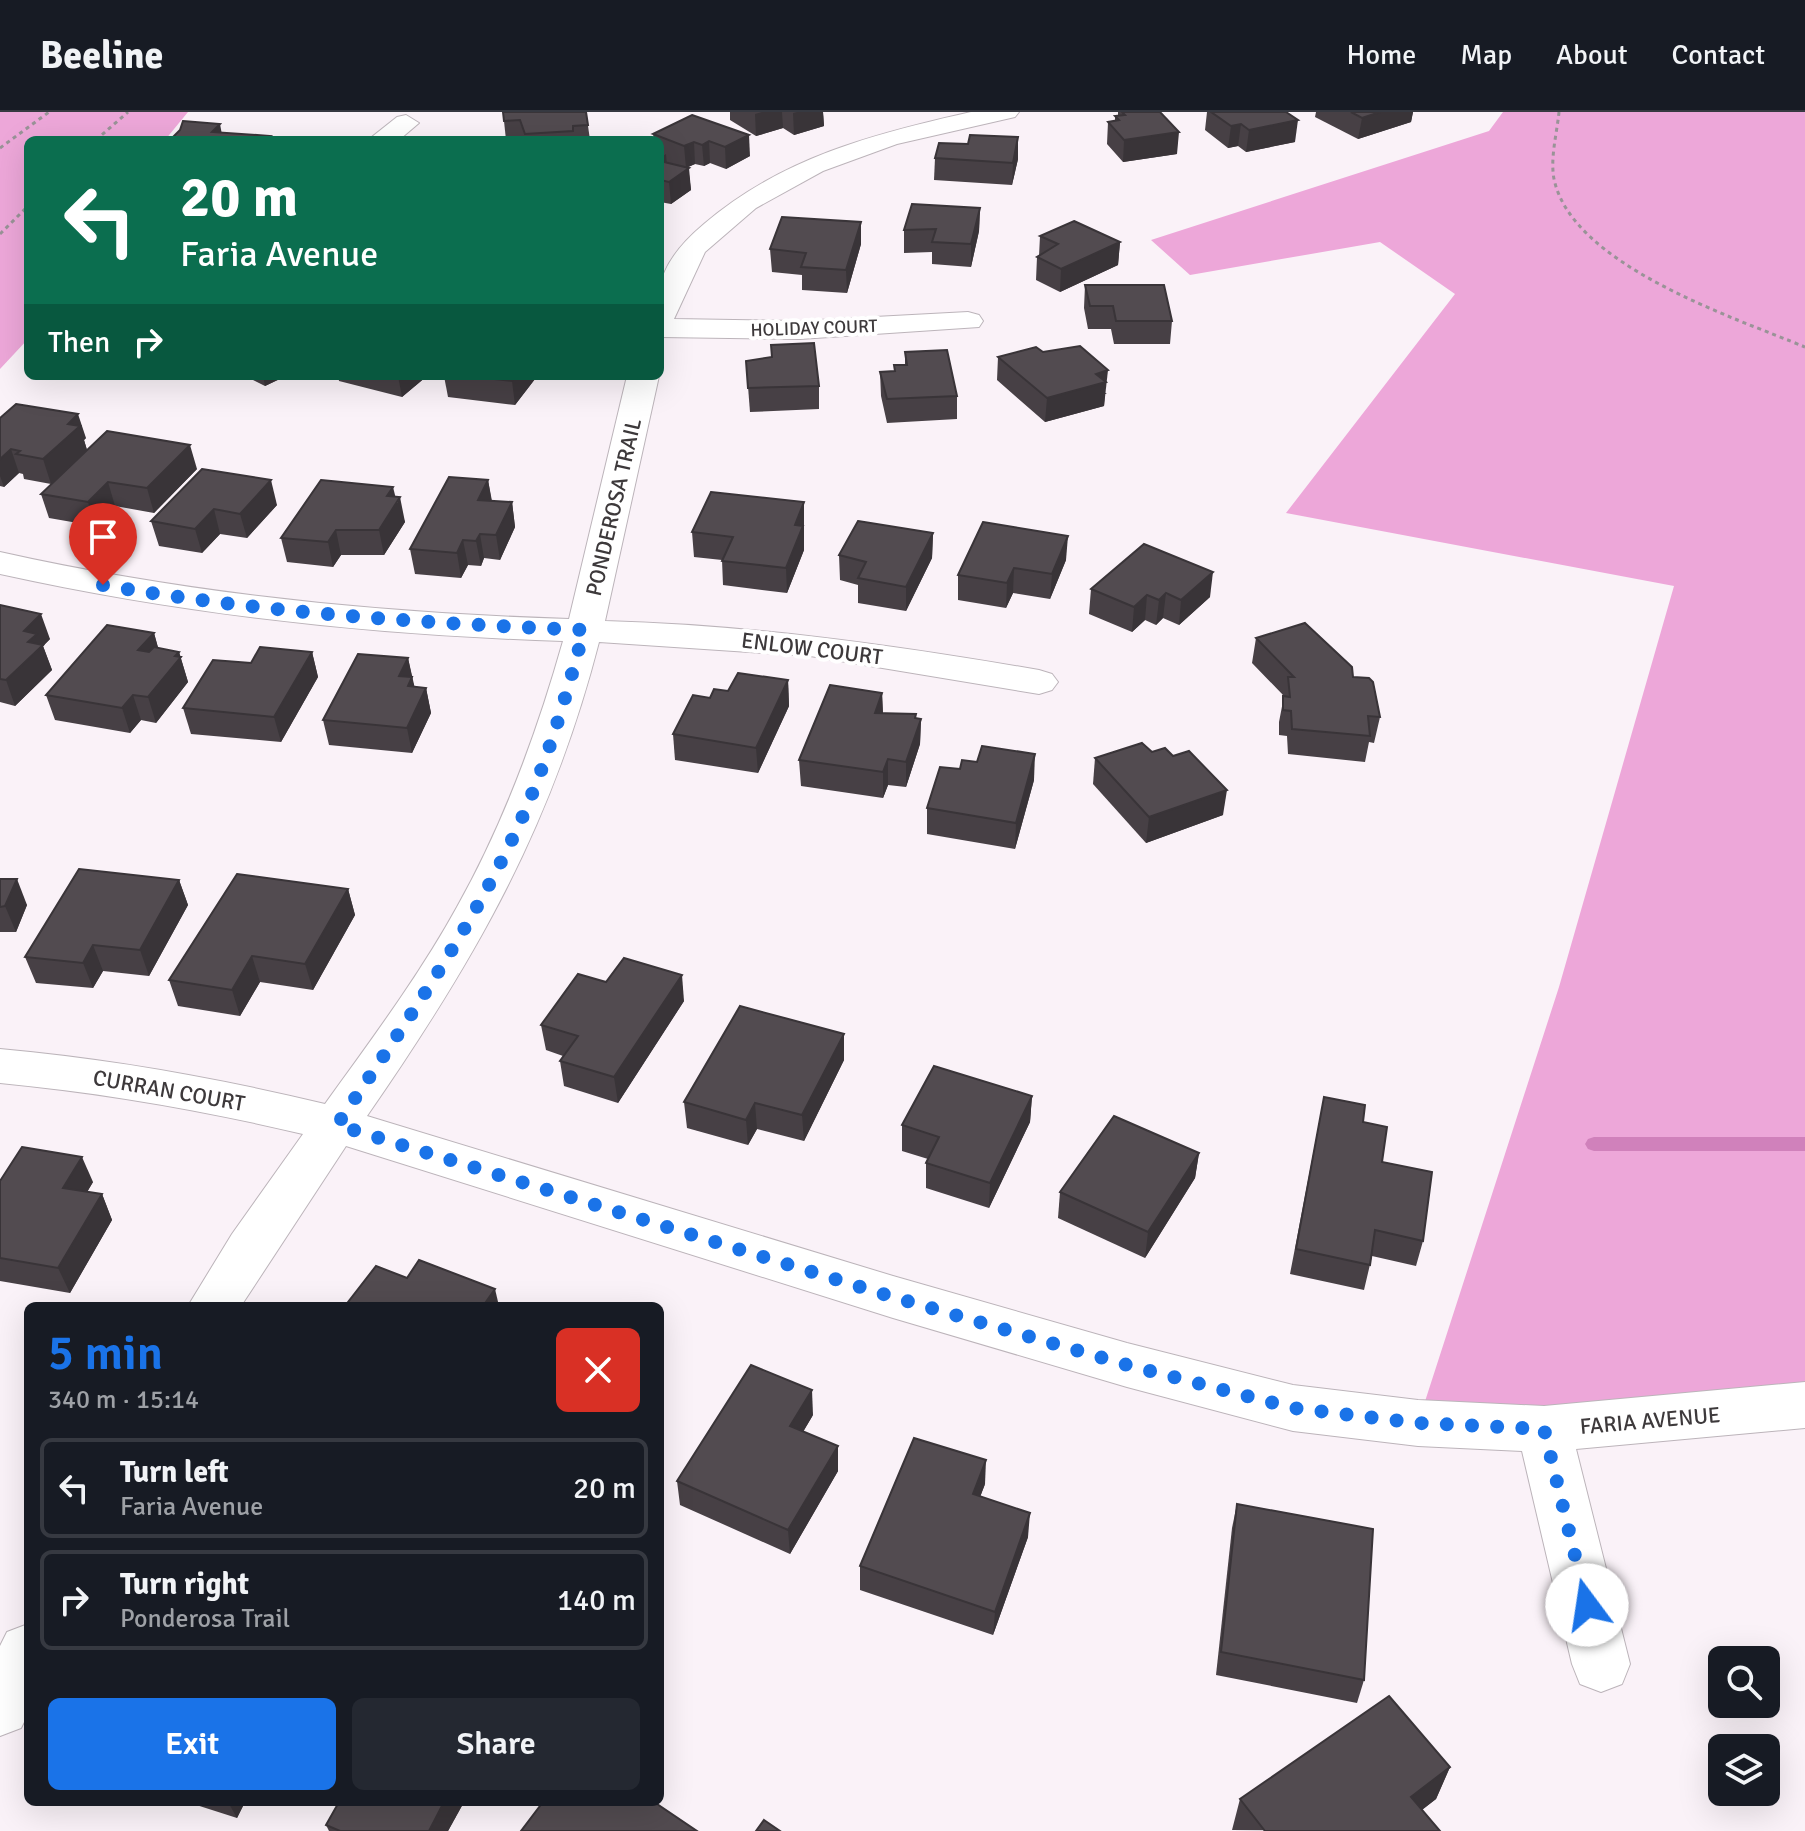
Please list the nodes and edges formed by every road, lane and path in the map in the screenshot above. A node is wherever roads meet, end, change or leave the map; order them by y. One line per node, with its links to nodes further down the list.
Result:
1 (49, 112): 8 (path)
2 (128, 112): 6 (path)
3 (1006, 112): 11 (street)
4 (1559, 112): 14 (path)
5 (406, 123): 7 (street)
6 (101, 136)
7 (387, 136)
8 (0, 148)
9 (24, 210): 10 (path)
10 (0, 234)
11 (664, 309)
12 (968, 321): 13 (street, HOLIDAY COURT)
13 (664, 328)
14 (1805, 347)
15 (642, 380): 17 (street, PONDEROSA TRAIL)
16 (0, 563): 17 (street, ENLOW COURT)
17 (584, 630): 18 (street, ENLOW COURT); 20 (street, PONDEROSA TRAIL)
18 (1039, 682)
19 (0, 1066): 20 (street, CURRAN COURT)
20 (337, 1125): 21 (street, PONDEROSA TRAIL); 23 (street, FARIA AVENUE)
21 (217, 1302)
22 (1805, 1405): 23 (street, FARIA AVENUE)
23 (1544, 1429): 25 (street)
24 (24, 1659): 26 (street)
25 (1601, 1664)
26 (0, 1708)

